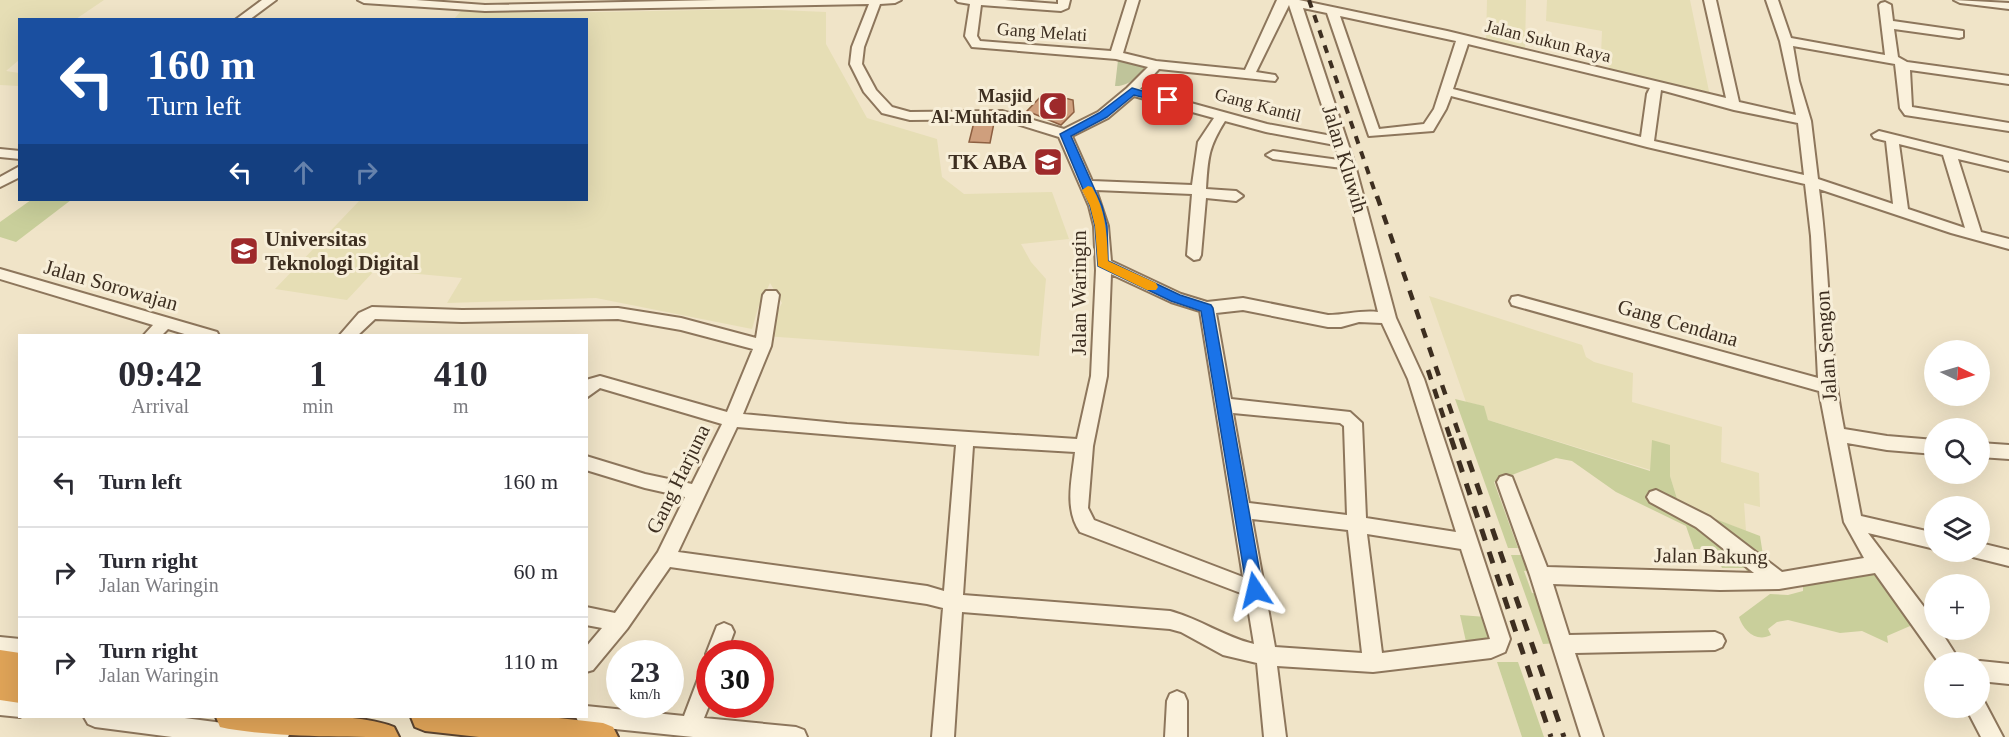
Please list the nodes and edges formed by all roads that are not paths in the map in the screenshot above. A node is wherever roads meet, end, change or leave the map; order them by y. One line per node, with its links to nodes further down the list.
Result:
1 (270, 0): 20 (street)
2 (364, 0): 16 (street)
3 (895, 0): 10 (street)
4 (962, 0): 11 (street)
5 (1064, 0): 11 (street)
6 (1133, 0): 25 (street)
7 (1710, 0): 34 (street)
8 (1772, 0): 24 (street, Jalan Sengon)
9 (1960, 0): 18 (street)
10 (875, 1): 14 (street); 38 (street)
11 (976, 1): 25 (street, Gang Melati)
12 (1288, 1): 19 (street, Jalan Sukun Raya); 28 (street); 39 (street, Jalan Kluwih)
13 (680, 2): 14 (street); 15 (street)
14 (802, 2)
15 (618, 3): 16 (street)
16 (513, 4)
17 (1885, 5): 21 (street)
18 (2009, 6)
19 (1332, 10): 23 (street, Jalan Sukun Raya); 33 (street)
20 (244, 18)
21 (1887, 24): 22 (street); 26 (street)
22 (1959, 34)
23 (1463, 39): 31 (street, Jalan Sukun Raya); 33 (street)
24 (1786, 41): 26 (street); 36 (street, Jalan Sengon)
25 (1116, 55): 27 (street)
26 (1897, 62): 30 (street); 37 (street)
27 (1156, 65): 28 (street); 32 (street)
28 (1248, 74): 29 (street)
29 (1271, 78)
30 (2009, 80)
31 (1657, 86): 34 (street, Jalan Sukun Raya); 40 (street)
32 (1132, 91): 35 (street, Gang Kantil); 38 (street)
33 (1446, 91): 40 (street)
34 (1734, 106): 36 (street, Jalan Sukun Raya)
35 (1222, 115): 39 (street, Gang Kantil); 51 (street)
36 (1804, 121): 48 (street, Jalan Sengon)
37 (2009, 126)
38 (1065, 134): 50 (street, Jalan Waringin)
39 (1341, 142): 45 (street, Jalan Kluwih)
40 (1647, 143): 48 (street)
41 (1948, 152): 46 (street); 53 (street); 54 (street)
42 (0, 153): 43 (street)
43 (18, 155)
44 (1273, 155): 45 (street)
45 (1348, 165): 62 (street, Jalan Kluwih)
46 (2009, 166)
47 (18, 171): 49 (street)
48 (1811, 181): 53 (street); 68 (street, Jalan Sengon)
49 (0, 183)
50 (1086, 185): 51 (street); 57 (street, Jalan Waringin)
51 (1200, 192): 52 (street); 56 (street)
52 (1236, 195)
53 (1902, 212): 54 (street)
54 (1975, 235): 55 (street)
55 (2009, 244)
56 (1194, 255)
57 (1102, 263): 61 (street); 74 (street, Jalan Waringin)
58 (0, 274): 63 (street, Jalan Sorowajan)
59 (771, 295): 67 (street, Gang Harjuna)
60 (1518, 301): 68 (street, Gang Cendana)
61 (1207, 308): 62 (street); 70 (street)
62 (1388, 318): 86 (street, Jalan Kluwih)
63 (165, 322): 64 (street); 65 (street, Jalan Sorowajan)
64 (153, 334)
65 (204, 334)
66 (349, 334): 67 (street)
67 (763, 346): 71 (street, Gang Harjuna)
68 (1827, 387): 72 (street, Jalan Sengon)
69 (588, 389): 71 (street)
70 (1223, 405): 82 (street); 84 (street)
71 (732, 420): 73 (street); 80 (street, Gang Harjuna)
72 (1835, 434): 75 (street); 83 (street, Jalan Sengon)
73 (965, 439): 74 (street); 94 (street)
74 (1084, 446): 93 (street, Jalan Waringin)
75 (1924, 446)
76 (1990, 451): 77 (street)
77 (2009, 452)
78 (588, 464): 80 (street)
79 (1506, 482): 91 (street)
80 (697, 492): 88 (street, Gang Harjuna)
81 (1656, 497): 92 (street)
82 (1241, 510): 84 (street); 93 (street)
83 (1854, 522): 85 (street); 90 (street, Jalan Sengon)
84 (1357, 525): 86 (street); 107 (street)
85 (1924, 538)
86 (1468, 542): 107 (street)
87 (1990, 553): 89 (street)
88 (665, 558): 94 (street); 96 (street, Gang Harjuna)
89 (2009, 558)
90 (1879, 564): 92 (street, Jalan Bakung); 103 (street, Jalan Sengon)
91 (1540, 575): 92 (street, Jalan Bakung); 100 (street)
92 (1779, 581)
93 (1255, 590): 104 (street)
94 (954, 603): 104 (street); 126 (street)
95 (588, 616): 96 (street)
96 (620, 623): 105 (street, Gang Harjuna)
97 (724, 632): 98 (street)
98 (721, 640)
99 (1715, 641): 100 (street)
100 (1562, 644): 129 (street)
101 (0, 646): 102 (street)
102 (18, 648)
103 (1944, 652)
104 (1266, 656): 107 (street); 128 (street)
105 (588, 661)
106 (0, 663): 108 (highway)
107 (1373, 663)
108 (18, 666)
109 (1990, 672): 110 (street)
110 (2009, 674)
111 (0, 687): 112 (highway)
112 (18, 690)
113 (1177, 701): 127 (street)
114 (0, 705): 115 (street)
115 (18, 707)
116 (696, 711): 121 (street)
117 (588, 716): 121 (street)
118 (106, 718): 122 (street)
119 (434, 718): 124 (highway)
120 (1982, 718): 130 (street)
121 (691, 725): 125 (street)
122 (241, 730): 123 (highway)
123 (384, 737)
124 (603, 737)
125 (796, 737)
126 (943, 737)
127 (1176, 737)
128 (1275, 737)
129 (1592, 737)
130 (1992, 737)

